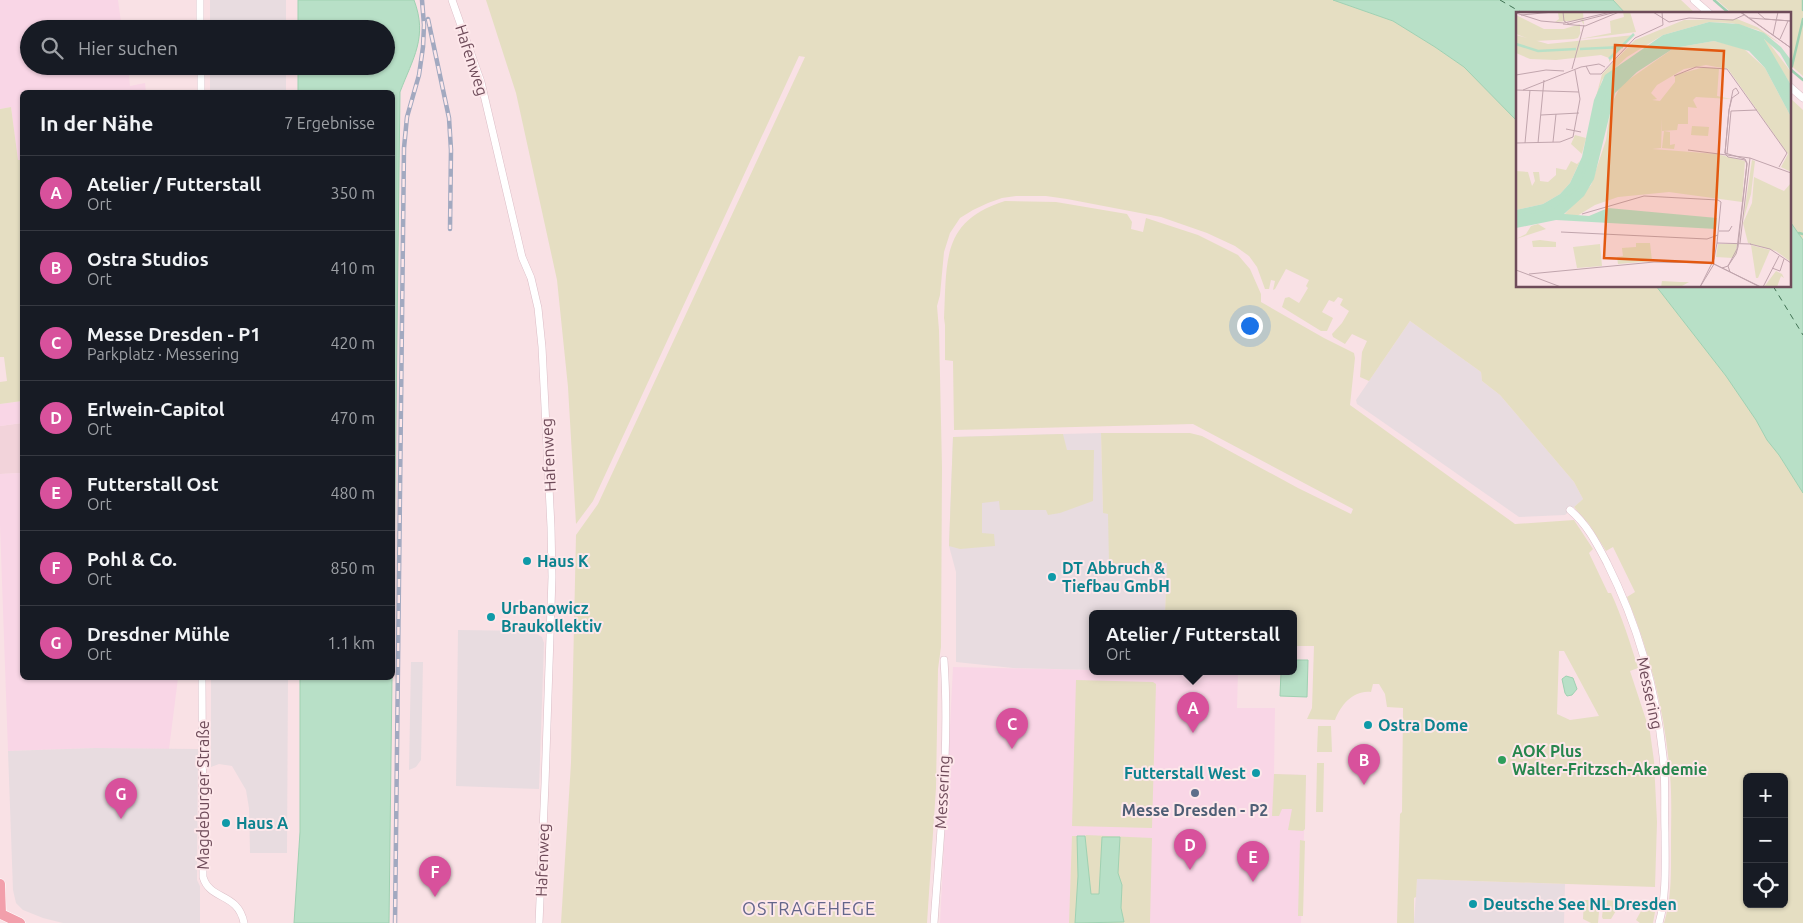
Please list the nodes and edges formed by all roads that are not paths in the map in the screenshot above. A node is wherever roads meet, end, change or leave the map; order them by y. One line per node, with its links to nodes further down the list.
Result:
1 (200, 0): 5 (street)
2 (452, 0): 17 (street, Hafenweg)
3 (1694, 0): 4 (street)
4 (1708, 12)
5 (200, 20)
6 (201, 75): 8 (street)
7 (1790, 87): 9 (street)
8 (201, 90)
9 (1803, 98)
10 (1570, 510): 19 (street, Messering)
11 (944, 660): 18 (street, Messering)
12 (202, 680): 16 (street, Magdeburger Straße)
13 (0, 884): 14 (main road)
14 (1, 916): 15 (main road)
15 (20, 923)
16 (244, 923)
17 (539, 923)
18 (934, 923)
19 (1659, 923)

